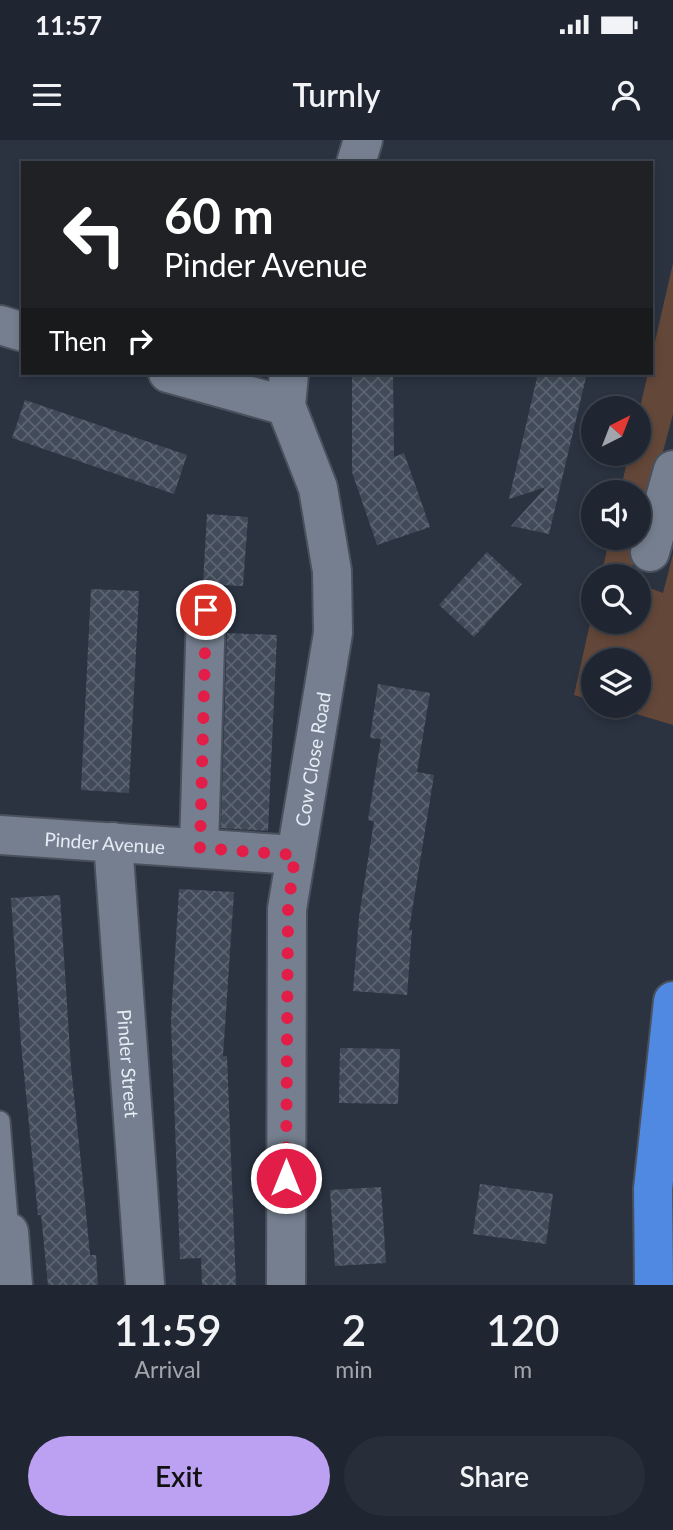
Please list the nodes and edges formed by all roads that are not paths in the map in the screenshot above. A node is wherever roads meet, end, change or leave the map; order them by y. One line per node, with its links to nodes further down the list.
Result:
1 (363, 140): 2 (street)
2 (357, 161)
3 (0, 325): 4 (street)
4 (21, 331)
5 (183, 375): 6 (street)
6 (288, 389): 13 (street, Cow Close Road)
7 (673, 470): 8 (street)
8 (650, 552)
9 (206, 610): 12 (street)
10 (0, 835): 11 (street, Pinder Avenue)
11 (113, 842): 12 (street, Pinder Avenue); 18 (street, Pinder Street)
12 (200, 848): 13 (street, Pinder Avenue)
13 (295, 855): 19 (street, Cow Close Road)
14 (673, 1001): 20 (highway)
15 (0, 1121): 16 (lane)
16 (9, 1232): 17 (street)
17 (13, 1285)
18 (145, 1285)
19 (286, 1285)
20 (654, 1285)

